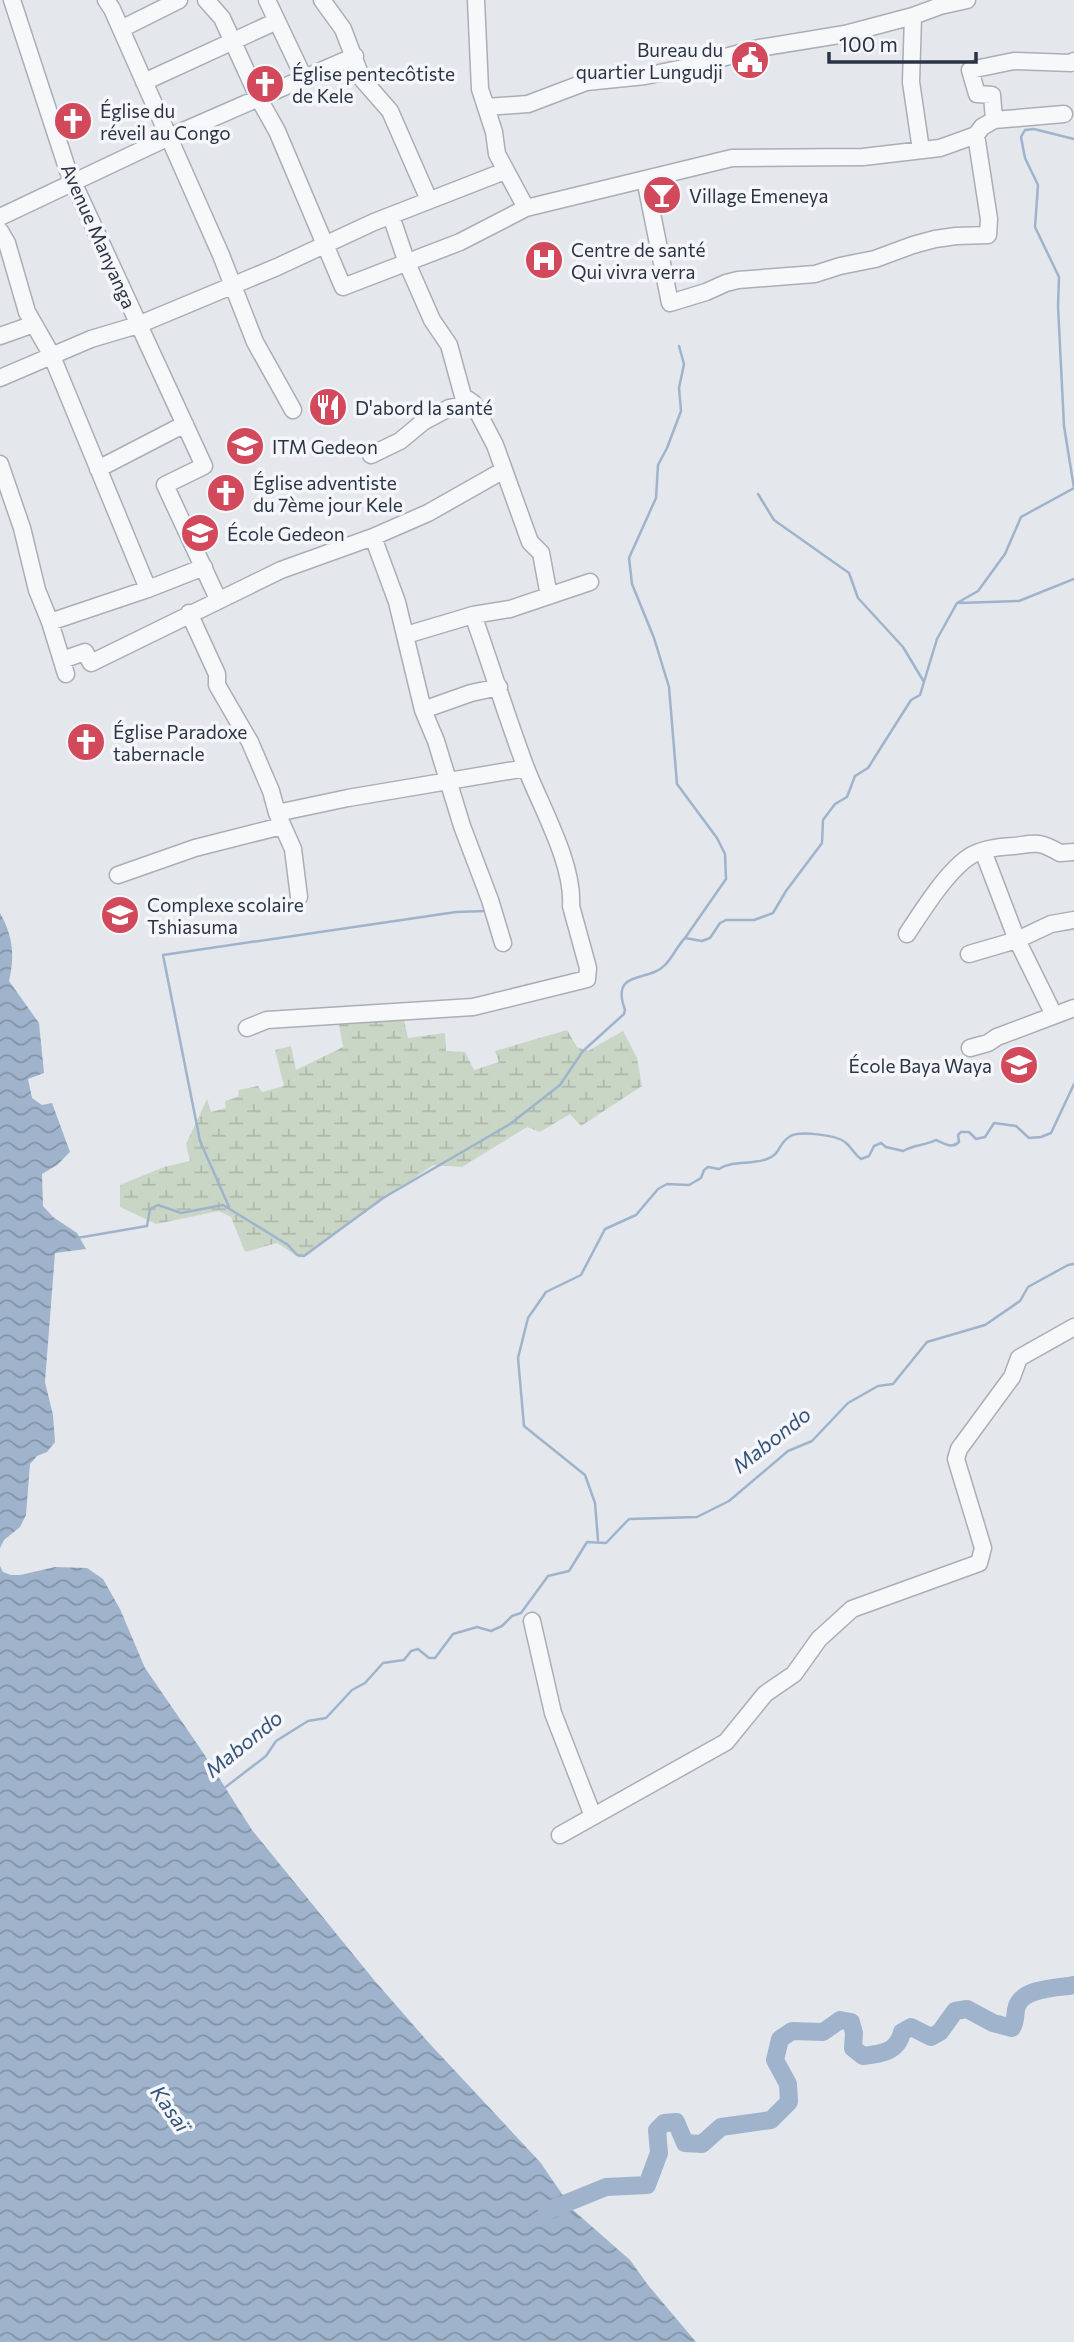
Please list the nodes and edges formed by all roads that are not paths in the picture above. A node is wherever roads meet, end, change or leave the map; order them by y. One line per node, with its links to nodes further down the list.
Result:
1 (12, 0): 26 (street, Avenue Manyanga)
2 (106, 0): 11 (street)
3 (179, 0): 11 (street)
4 (206, 0): 12 (street)
5 (267, 0): 10 (street)
6 (322, 0): 13 (street)
7 (476, 0): 18 (street)
8 (967, 0): 9 (street)
9 (913, 16): 18 (street); 23 (street)
10 (277, 21): 12 (street); 15 (street)
11 (121, 29): 16 (street)
12 (234, 42): 16 (street); 17 (street)
13 (355, 56): 15 (street); 27 (street)
14 (1074, 61): 20 (street)
15 (304, 78): 17 (street)
16 (144, 82): 22 (street)
17 (259, 99): 22 (street); 32 (street)
18 (486, 107): 24 (street)
19 (1064, 114): 20 (street)
20 (994, 120): 21 (street)
21 (976, 135): 23 (street); 25 (street)
22 (167, 138): 26 (street); 34 (street)
23 (920, 150): 25 (street)
24 (505, 170): 27 (street); 28 (street)
25 (645, 179): 28 (street)
26 (75, 182): 30 (street); 36 (street, Avenue Manyanga)
27 (429, 200): 29 (street)
28 (526, 208): 33 (street)
29 (390, 216): 32 (street); 33 (street)
30 (0, 217)
31 (0, 231): 35 (street)
32 (324, 245): 33 (street); 34 (street)
33 (407, 263): 40 (street)
34 (232, 286): 36 (street); 41 (street)
35 (34, 324): 37 (street); 38 (street)
36 (138, 325): 38 (street); 42 (street, Avenue Manyanga)
37 (0, 336)
38 (51, 354): 39 (street); 45 (street)
39 (0, 379)
40 (473, 403): 43 (street); 46 (street)
41 (293, 410)
42 (184, 424): 45 (street); 48 (street, Avenue Manyanga)
43 (371, 456)
44 (0, 464): 55 (street)
45 (98, 469): 50 (street)
46 (504, 470): 47 (street); 51 (street)
47 (373, 537): 52 (street); 56 (street)
48 (204, 567): 50 (street); 52 (street)
49 (590, 582): 51 (street)
50 (148, 589): 55 (street)
51 (548, 596): 54 (street)
52 (218, 599): 53 (street)
53 (189, 613): 55 (street); 61 (street)
54 (473, 615): 56 (street); 57 (street)
55 (50, 622)
56 (406, 635): 58 (street)
57 (499, 687): 58 (street); 59 (street)
58 (423, 710): 60 (street)
59 (526, 768): 60 (street); 73 (street)
60 (448, 783): 61 (street); 69 (street)
61 (279, 819): 64 (street); 65 (street)
62 (983, 850): 63 (street); 67 (street); 68 (street)
63 (1074, 852)
64 (118, 875)
65 (299, 897)
66 (1074, 920): 68 (street)
67 (907, 934)
68 (1017, 940): 70 (street); 72 (street)
69 (503, 943)
70 (969, 954)
71 (1074, 1008): 72 (street)
72 (1054, 1015): 74 (street)
73 (247, 1028)
74 (970, 1048)
75 (1074, 1327): 77 (street)
76 (532, 1620): 77 (street)
77 (593, 1816): 78 (street)
78 (560, 1835)

